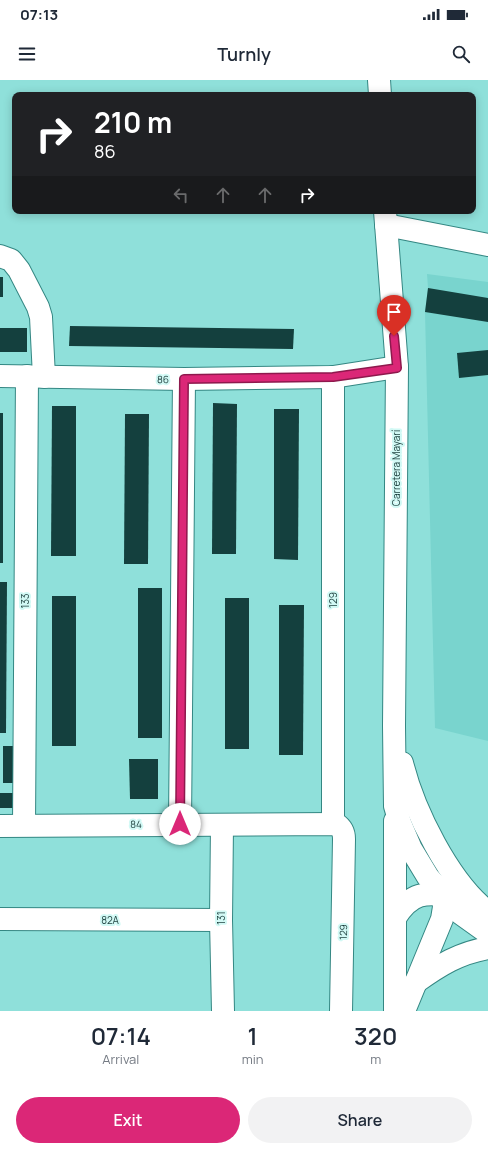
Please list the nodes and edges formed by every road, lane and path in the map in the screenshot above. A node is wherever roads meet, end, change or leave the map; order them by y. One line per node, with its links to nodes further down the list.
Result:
1 (379, 80): 2 (street)
2 (380, 92)
3 (385, 218): 4 (street); 6 (street, Carretera Mayarí)
4 (488, 245)
5 (0, 256): 8 (street, 133)
6 (397, 368): 9 (street, 86); 11 (street, Carretera Mayarí)
7 (0, 376): 8 (street, 86)
8 (35, 377): 10 (street, 86); 14 (street, 133)
9 (333, 377): 10 (street, 86); 17 (street, 129)
10 (184, 379): 13 (street)
11 (394, 726): 12 (street, Carretera Mayarí); 18 (street, Carretera Mayarí)
12 (395, 806): 18 (street, Carretera Mayarí); 20 (street)
13 (180, 824): 14 (street, 84); 15 (street, 84)
14 (24, 825): 16 (street, 84)
15 (222, 825): 17 (street, 84); 22 (street, 131)
16 (0, 826)
17 (337, 826): 27 (street, 129)
18 (450, 888): 19 (street); 20 (street); 23 (street, Carretera Mayarí); 25 (street, Carretera Mayarí)
19 (480, 905)
20 (395, 918): 28 (street)
21 (0, 919): 22 (street, 82A)
22 (221, 920): 26 (street, 131)
23 (488, 933)
24 (488, 948): 25 (street)
25 (416, 982): 29 (street, Carretera Mayarí)
26 (223, 1011)
27 (341, 1011)
28 (395, 1011)
29 (404, 1011)

